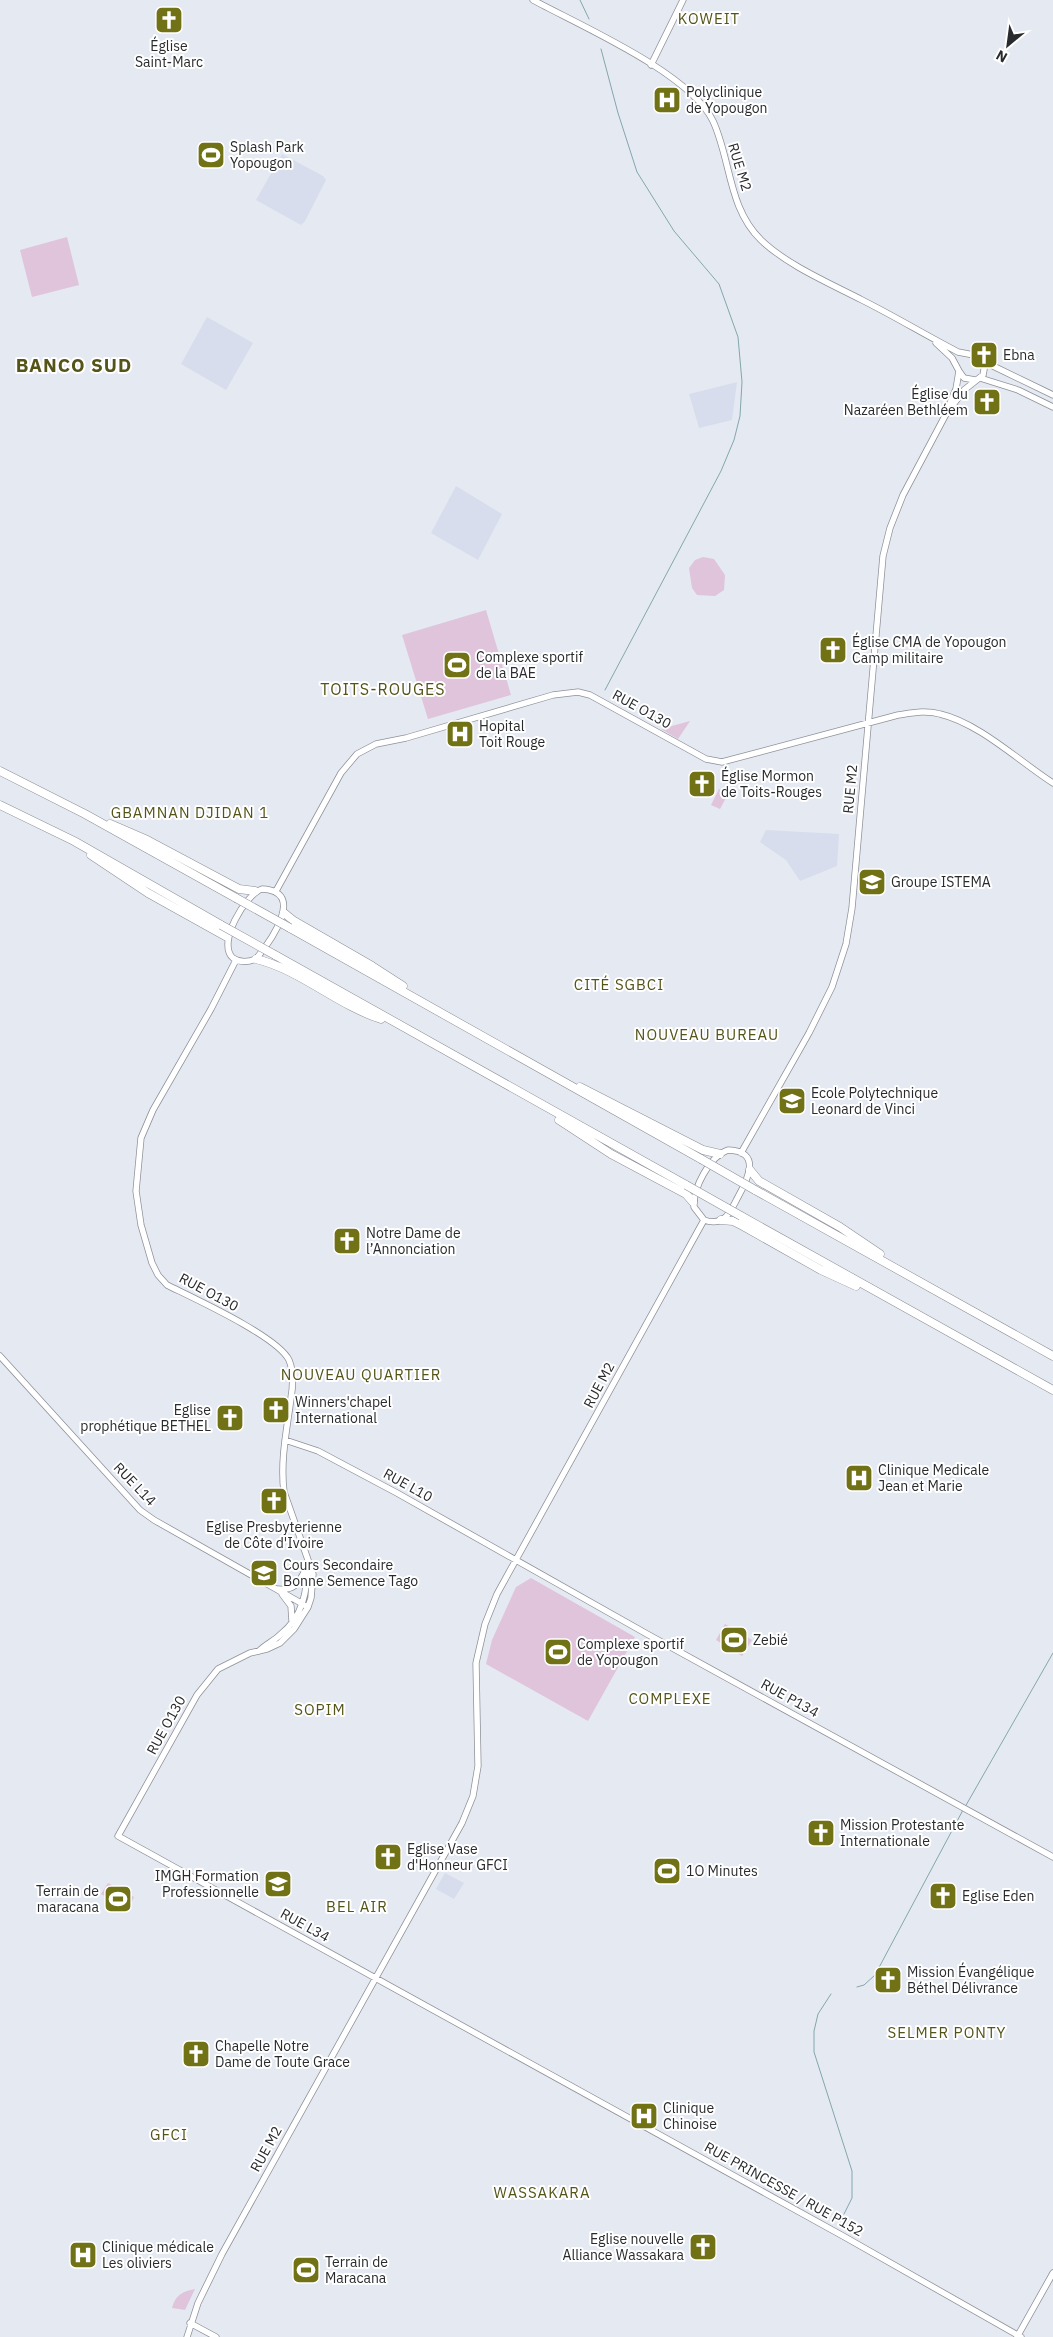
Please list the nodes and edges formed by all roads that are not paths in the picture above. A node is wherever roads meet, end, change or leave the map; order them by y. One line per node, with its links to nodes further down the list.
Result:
1 (533, 0): 3 (street, RUE M2)
2 (683, 0): 3 (street)
3 (651, 65): 4 (street, RUE M2)
4 (929, 337): 5 (street); 7 (street)
5 (970, 354): 6 (street); 7 (street)
6 (983, 359): 8 (street); 9 (street)
7 (959, 370): 8 (street); 11 (street)
8 (978, 379): 10 (street); 11 (street)
9 (1053, 396)
10 (1053, 407)
11 (945, 416): 12 (street, RUE M2)
12 (868, 723): 14 (street, RUE O130); 19 (street, RUE O130); 28 (street, RUE M2)
13 (0, 771): 16 (highway)
14 (1053, 783)
15 (0, 805): 17 (highway)
16 (86, 814): 18 (highway); 24 (highway, bridge)
17 (74, 841): 21 (highway); 25 (highway, bridge)
18 (255, 891): 19 (street); 21 (street)
19 (276, 891): 20 (street)
20 (284, 913): 22 (street); 24 (highway)
21 (227, 937): 23 (street)
22 (256, 959): 23 (street); 25 (highway)
23 (236, 960): 39 (street, RUE O130)
24 (433, 1008): 26 (highway)
25 (397, 1024): 27 (highway)
26 (528, 1061): 29 (highway); 34 (highway, bridge)
27 (511, 1089): 31 (highway); 35 (highway, bridge)
28 (741, 1152): 29 (street); 30 (street)
29 (720, 1154): 31 (street)
30 (750, 1170): 33 (street); 34 (highway)
31 (693, 1202): 32 (street)
32 (704, 1220): 33 (street); 41 (street, RUE M2)
33 (721, 1220): 35 (highway)
34 (930, 1286): 37 (highway)
35 (913, 1312): 38 (highway)
36 (0, 1356): 43 (street, RUE L14)
37 (1053, 1356)
38 (1053, 1390)
39 (285, 1440): 40 (street, RUE O130); 41 (street, RUE L10)
40 (308, 1557): 42 (street, RUE O130); 45 (street, RUE O130)
41 (516, 1560): 49 (street, RUE P134); 50 (street, RUE M2)
42 (308, 1565): 43 (street); 45 (street, RUE O130)
43 (269, 1586): 44 (street, RUE L14)
44 (279, 1591): 45 (street, RUE L14); 46 (street)
45 (306, 1605): 46 (street, RUE O130); 47 (street, RUE O130)
46 (292, 1623): 47 (street, RUE O130)
47 (259, 1651): 48 (street, RUE O130)
48 (118, 1836): 50 (street, RUE L34)
49 (1053, 1857)
50 (375, 1978): 52 (street, RUE M2); 53 (street, RUE PRINCESSE / RUE P152)
51 (1053, 2273): 53 (street)
52 (190, 2323): 54 (street, RUE M2); 55 (street)
53 (1019, 2336)
54 (187, 2337)
55 (216, 2337)

